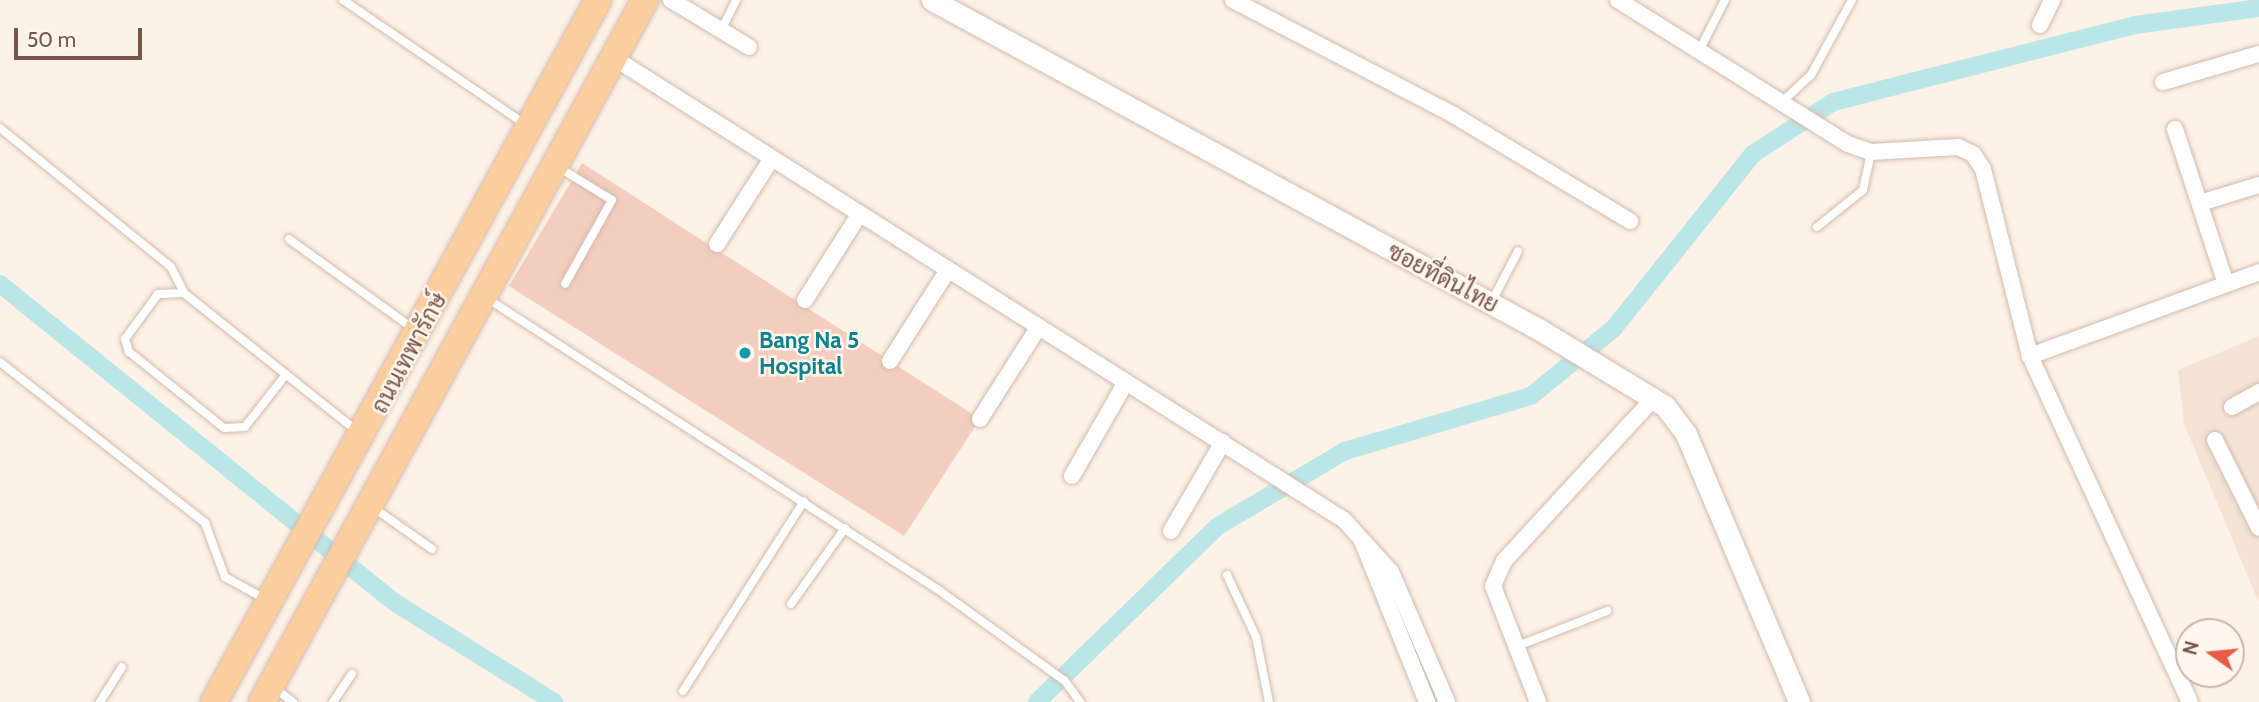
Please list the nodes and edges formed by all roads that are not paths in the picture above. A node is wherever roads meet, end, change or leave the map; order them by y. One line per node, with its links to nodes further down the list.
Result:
1 (343, 0): 20 (lane)
2 (598, 0): 20 (main road, ถนนเทพารักษ์)
3 (645, 0): 17 (main road, ถนนเทพารักษ์)
4 (671, 0): 13 (street)
5 (736, 0): 13 (lane)
6 (932, 0): 41 (street, ซอยที่ดินไทย)
7 (1233, 0): 29 (street)
8 (1618, 0): 15 (street)
9 (1853, 0): 19 (lane)
10 (2052, 0): 12 (street)
11 (1721, 1): 15 (lane)
12 (2040, 24)
13 (719, 32): 14 (street)
14 (749, 47)
15 (1700, 49): 19 (street)
16 (2259, 54): 18 (street)
17 (614, 58): 24 (street); 25 (main road, ถนนเทพารักษ์)
18 (2163, 82)
19 (1784, 101): 23 (street)
20 (530, 127): 43 (main road, ถนนเทพารักษ์)
21 (0, 128): 38 (lane)
22 (2175, 130): 27 (street)
23 (1871, 152): 30 (lane); 44 (street)
24 (771, 161): 28 (street); 32 (street)
25 (556, 165): 36 (lane); 39 (main road, ถนนเทพารักษ์)
26 (2259, 185): 27 (street)
27 (2200, 203): 37 (street)
28 (859, 215): 34 (street); 40 (street)
29 (1630, 221)
30 (1817, 227)
31 (289, 239): 43 (lane)
32 (717, 244)
33 (1518, 251): 41 (lane)
34 (948, 270): 42 (street); 45 (street)
35 (2259, 272): 37 (street)
36 (565, 284)
37 (2227, 284): 44 (street)
38 (184, 293): 47 (lane); 47 (lane)
39 (485, 298): 57 (lane); 58 (main road, ถนนเทพารักษ์)
40 (805, 300)
41 (1491, 304): 50 (street, ซอยที่ดินไทย)
42 (1038, 328): 48 (street); 52 (street)
43 (419, 333): 53 (main road, ถนนเทพารักษ์)
44 (2030, 356): 84 (street)
45 (890, 361)
46 (0, 362): 65 (lane)
47 (284, 377): 53 (lane)
48 (1125, 384): 55 (street); 56 (street)
49 (2259, 392): 51 (street)
50 (1654, 398): 68 (street); 83 (street, ซอยที่ดินไทย)
51 (2232, 407)
52 (980, 419)
53 (364, 436): 65 (main road, ถนนเทพารักษ์)
54 (2216, 440): 60 (street)
55 (1223, 442): 61 (street); 62 (street)
56 (1072, 476)
57 (804, 501): 59 (lane); 72 (lane)
58 (371, 506): 63 (lane); 73 (main road, ถนนเทพารักษ์)
59 (845, 528): 66 (lane); 79 (lane)
60 (2259, 528)
61 (1171, 531)
62 (1362, 541): 71 (street); 74 (street)
63 (432, 549)
64 (1227, 575): 80 (lane)
65 (269, 601): 76 (main road, ถนนเทพารักษ์)
66 (791, 604)
67 (1607, 611): 68 (lane)
68 (1515, 647): 82 (street)
69 (122, 667): 75 (lane)
70 (352, 674): 78 (lane)
71 (1438, 681): 74 (street); 81 (street)
72 (682, 691)
73 (267, 694): 77 (lane)
74 (1424, 696)
75 (100, 702)
76 (214, 702)
77 (293, 702)
78 (333, 702)
79 (1080, 702)
80 (1269, 702)
81 (1447, 702)
82 (1538, 702)
83 (1799, 702)
84 (2190, 702)

